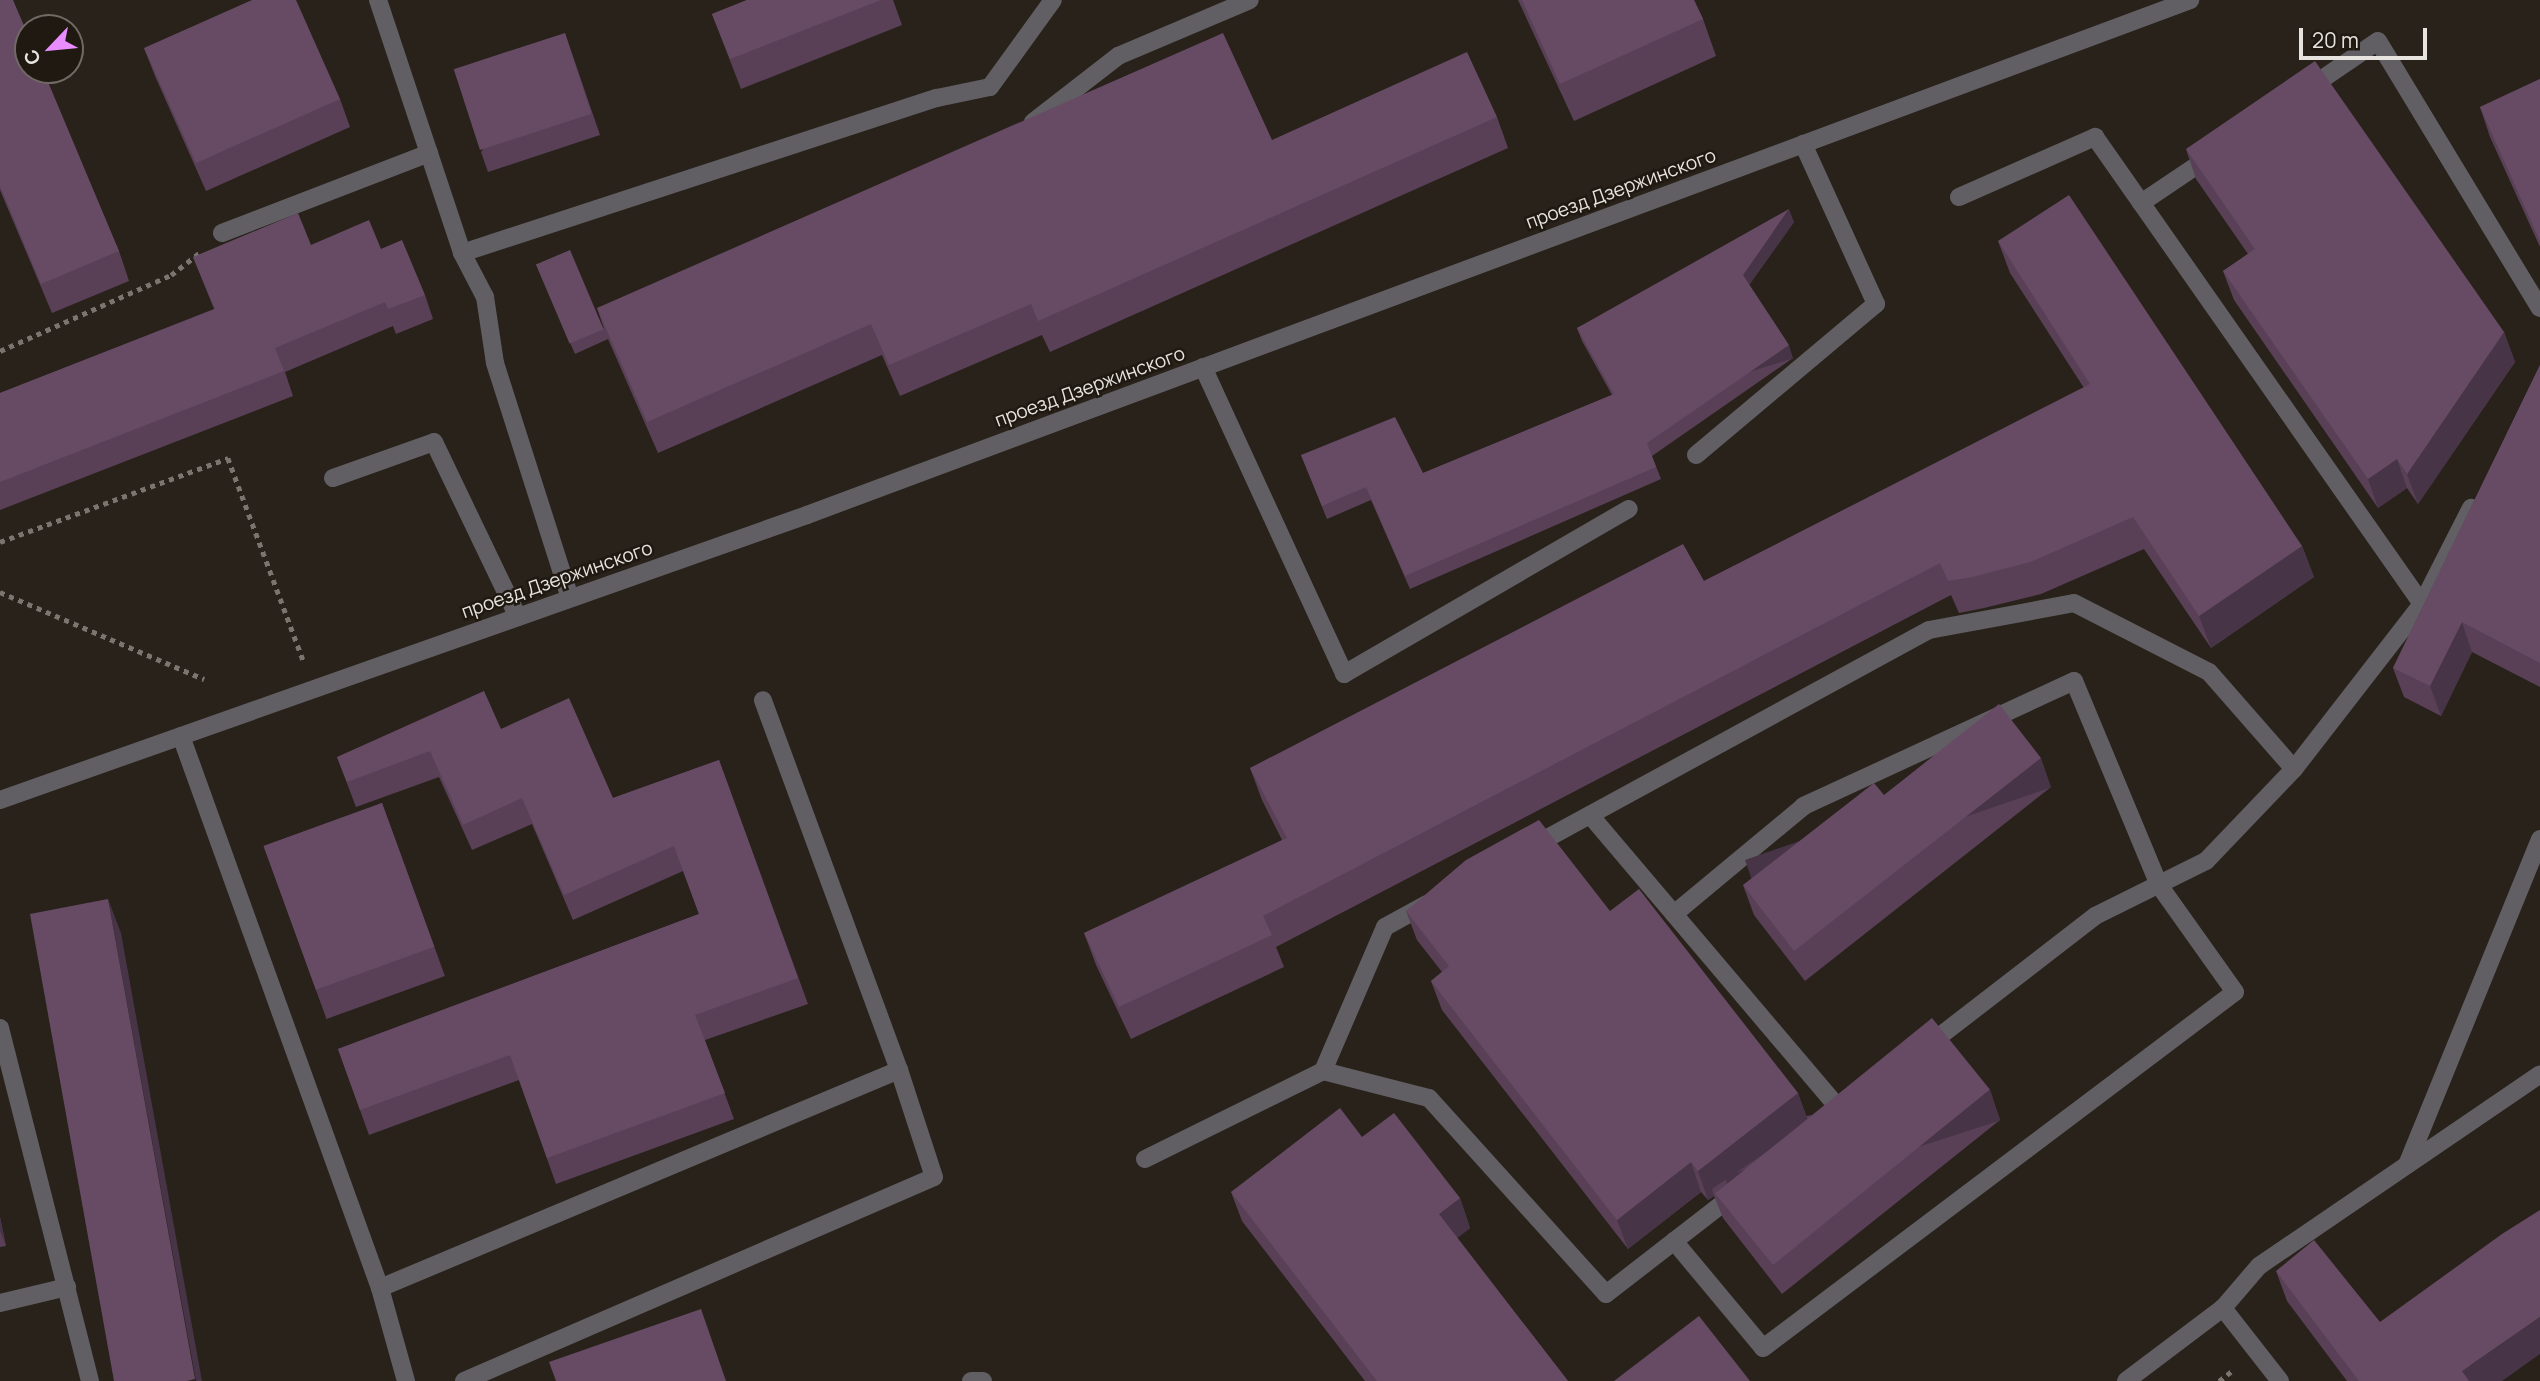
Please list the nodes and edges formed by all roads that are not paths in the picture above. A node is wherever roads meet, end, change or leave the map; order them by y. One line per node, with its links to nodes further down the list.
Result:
1 (378, 0): 9 (street)
2 (1053, 0): 13 (street)
3 (1250, 0): 6 (street)
4 (2190, 0): 8 (street, проезд Дзержинского)
5 (2288, 103): 14 (street)
6 (1032, 123)
7 (2231, 141): 11 (street)
8 (1803, 144): 15 (street, проезд Дзержинского); 16 (street)
9 (429, 153): 12 (street); 13 (street)
10 (1959, 197): 11 (street)
11 (2141, 203): 21 (street)
12 (222, 233)
13 (462, 253): 20 (street)
14 (2540, 308)
15 (1203, 368): 19 (street); 20 (street, проезд Дзержинского)
16 (1696, 456)
17 (332, 478): 22 (street)
18 (2478, 495): 21 (street)
19 (1629, 509)
20 (570, 598): 22 (street, проезд Дзержинского)
21 (2422, 604): 25 (street)
22 (518, 617): 24 (street, проезд Дзержинского)
23 (763, 700): 35 (street)
24 (181, 736): 26 (street, проезд Дзержинского); 44 (street)
25 (2294, 769): 27 (street); 30 (street)
26 (0, 800)
27 (1590, 815): 29 (street); 32 (street)
28 (2540, 839): 40 (street)
29 (1518, 854)
30 (2159, 885): 32 (street); 34 (street); 42 (street)
31 (1446, 894): 36 (street)
32 (1674, 914): 38 (street)
33 (0, 1028): 43 (street)
34 (1908, 1061)
35 (899, 1070): 44 (street); 49 (street)
36 (1322, 1071): 39 (street); 42 (street)
37 (2540, 1074): 40 (street)
38 (1821, 1128)
39 (1145, 1159)
40 (2407, 1165): 46 (street)
41 (1758, 1177): 42 (street)
42 (1674, 1241)
43 (67, 1287): 45 (street); 47 (street)
44 (380, 1288): 48 (street)
45 (0, 1303)
46 (2223, 1308): 52 (street); 53 (street)
47 (90, 1381)
48 (407, 1381)
49 (464, 1381)
50 (971, 1381): 51 (street)
51 (983, 1381)
52 (2126, 1381)
53 (2280, 1381)

